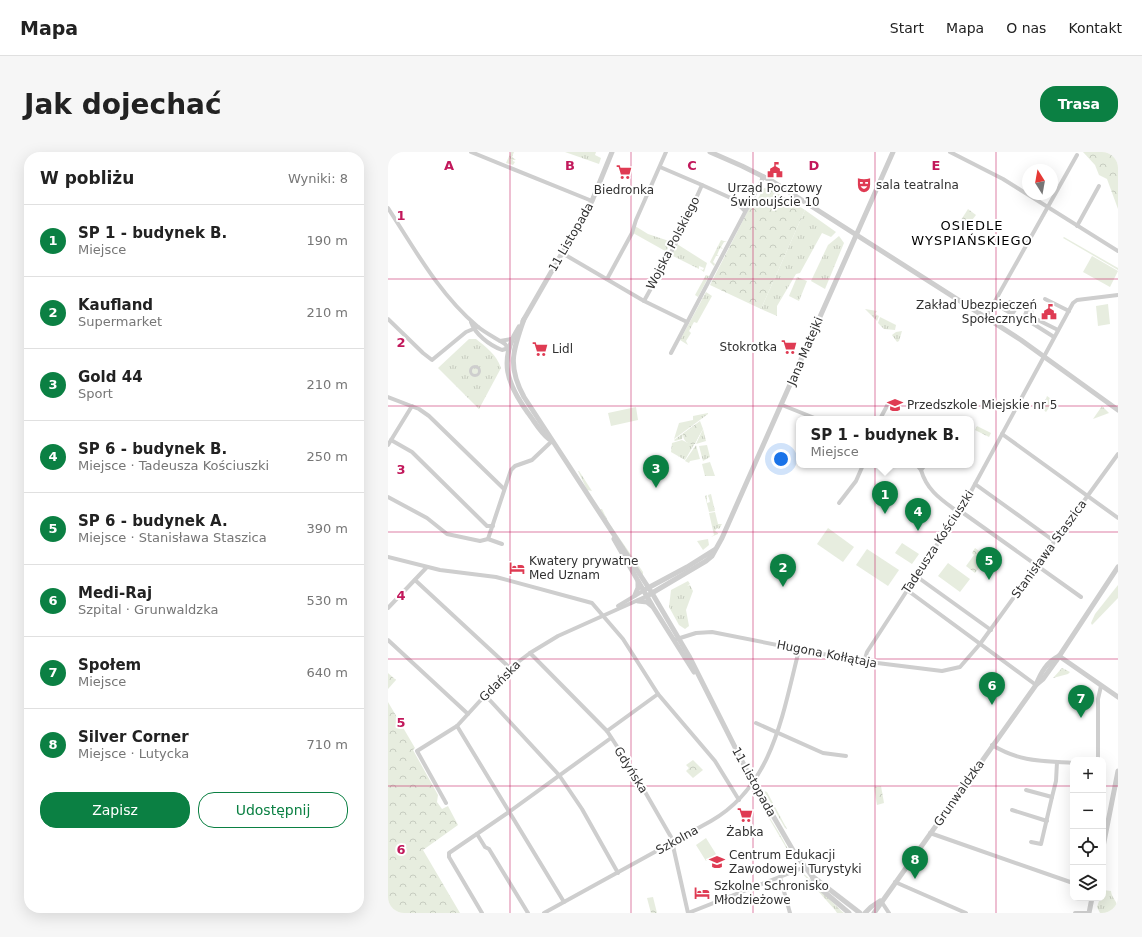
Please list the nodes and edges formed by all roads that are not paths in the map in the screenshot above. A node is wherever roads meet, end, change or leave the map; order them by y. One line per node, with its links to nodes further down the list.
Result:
1 (471, 152): 13 (street)
2 (612, 152): 13 (street, 11 Listopada)
3 (666, 152): 9 (street)
4 (710, 152): 7 (street)
5 (893, 152): 18 (street, Jana Matejki)
6 (950, 152): 14 (street)
7 (717, 153): 10 (street)
8 (1077, 155): 14 (street)
9 (660, 167): 11 (street, Wojska Polskiego); 21 (street)
10 (763, 176): 16 (street); 18 (street)
11 (702, 185): 16 (street, Wojska Polskiego); 24 (street, Wojska Polskiego)
12 (1099, 186): 17 (street)
13 (592, 201): 20 (street, 11 Listopada)
14 (1048, 207): 17 (street); 25 (street)
15 (388, 208): 32 (street)
16 (745, 212): 31 (street)
17 (1077, 226): 19 (street)
18 (855, 235): 28 (street); 45 (street, Jana Matejki)
19 (1118, 251)
20 (562, 253): 21 (street); 29 (street, 11 Listopada)
21 (607, 279): 24 (street)
22 (1118, 295): 27 (street)
23 (1045, 299): 27 (street)
24 (644, 301): 31 (street)
25 (994, 302): 26 (street); 28 (street)
26 (1005, 310)
27 (1069, 310): 33 (street, Tadeusza Kościuszki)
28 (986, 317): 40 (street)
29 (524, 318): 35 (street, 11 Listopada); 38 (street, 11 Listopada)
30 (388, 319): 32 (street)
31 (687, 322): 39 (street)
32 (476, 328): 36 (street); 37 (street)
33 (1058, 330): 34 (street, Tadeusza Kościuszki); 34 (street)
34 (1054, 337): 40 (street, Tadeusza Kościuszki)
35 (511, 339): 36 (street); 38 (street, 11 Listopada)
36 (500, 341): 38 (street)
37 (499, 349): 38 (street); 41 (street)
38 (511, 349): 41 (street, 11 Listopada); 53 (street, 11 Listopada)
39 (671, 353)
40 (1043, 356): 48 (street); 51 (street, Tadeusza Kościuszki)
41 (506, 359): 53 (street, 11 Listopada)
42 (468, 364): 43 (street)
43 (472, 368)
44 (388, 397): 46 (street)
45 (782, 404): 49 (street); 72 (street, Jana Matejki)
46 (412, 406): 52 (street); 61 (street)
47 (894, 407): 50 (street)
48 (1118, 408)
49 (810, 416)
50 (882, 416)
51 (1002, 434): 60 (street, Tadeusza Kościuszki); 62 (street)
52 (391, 440): 54 (street); 67 (street)
53 (552, 441): 61 (street); 68 (street, 11 Listopada)
54 (388, 445)
55 (1118, 454): 62 (street, Stanisława Staszica)
56 (861, 468): 64 (street)
57 (920, 468): 59 (street)
58 (924, 468): 59 (street)
59 (922, 471): 65 (street)
60 (975, 484): 65 (street, Tadeusza Kościuszki); 70 (street)
61 (504, 489): 67 (street)
62 (1087, 496): 66 (street); 70 (street, Stanisława Staszica)
63 (388, 497): 69 (street)
64 (839, 503)
65 (959, 511): 74 (street); 77 (street, Tadeusza Kościuszki)
66 (1118, 518)
67 (493, 526): 69 (street)
68 (611, 532): 78 (street, 11 Listopada); 80 (street, 11 Listopada)
69 (488, 539): 71 (street)
70 (1054, 541): 74 (street, Stanisława Staszica)
71 (502, 544)
72 (715, 549): 81 (street, Jana Matejki); 83 (street, Jana Matejki)
73 (388, 557): 75 (street)
74 (1036, 566): 89 (street); 96 (street, Stanisława Staszica)
75 (427, 567): 79 (street); 95 (street)
76 (1118, 567): 104 (street, Grunwaldzka)
77 (916, 576): 85 (street, Tadeusza Kościuszki); 96 (street)
78 (643, 578): 81 (street); 82 (street, 11 Listopada)
79 (415, 580): 93 (street); 106 (street)
80 (638, 582): 84 (street, 11 Listopada); 87 (street)
81 (658, 582): 82 (street, Jana Matejki)
82 (649, 587): 84 (street, Jana Matejki); 86 (street, 11 Listopada)
83 (661, 588): 86 (street, Jana Matejki); 91 (street)
84 (643, 590): 87 (street, Gdańska); 88 (street, 11 Listopada)
85 (907, 590): 99 (street); 105 (street, Tadeusza Kościuszki)
86 (652, 593): 88 (street, Gdańska); 91 (street, 11 Listopada)
87 (635, 595): 94 (street, Gdańska)
88 (647, 596): 90 (street, Gdańska); 92 (street, 11 Listopada)
89 (1081, 597)
90 (638, 601): 92 (street); 94 (street, Gdańska)
91 (659, 603): 97 (street, 11 Listopada)
92 (653, 607): 97 (street, 11 Listopada)
93 (388, 608)
94 (612, 611): 95 (street, Gdańska)
95 (603, 615): 103 (street, Gdańska); 109 (street)
96 (991, 630): 99 (street, Stanisława Staszica)
97 (677, 639): 100 (street, Hugona Kołłątaja); 125 (street, 11 Listopada)
98 (388, 640): 112 (street)
99 (980, 644): 101 (street); 102 (street, Hugona Kołłątaja)
100 (799, 650): 105 (street, Hugona Kołłątaja); 116 (street, Szkolna)
101 (990, 651): 102 (street); 107 (street)
102 (974, 652): 105 (street, Hugona Kołłątaja)
103 (530, 653): 106 (street, Gdańska); 115 (street, Gdyńska)
104 (1059, 656): 107 (street, Grunwaldzka); 108 (street)
105 (864, 662)
106 (510, 668): 110 (street, Gdańska)
107 (1036, 685): 118 (street, Grunwaldzka)
108 (1101, 686): 111 (street); 120 (street)
109 (658, 694): 115 (street); 128 (street)
110 (485, 695): 112 (street, Gdańska); 124 (street)
111 (1118, 697)
112 (468, 714): 114 (street, Gdańska)
113 (756, 723): 116 (street)
114 (457, 726): 129 (street, Gdańska); 131 (street)
115 (607, 731): 117 (street, Gdyńska)
116 (778, 734): 119 (street); 125 (street, Szkolna)
117 (611, 738): 124 (street); 137 (street, Gdyńska)
118 (992, 745): 121 (street); 134 (street, Grunwaldzka)
119 (846, 756)
120 (1098, 757)
121 (1057, 762): 122 (street); 127 (street)
122 (1070, 763)
123 (1118, 771): 133 (street)
124 (558, 775): 131 (street); 139 (street)
125 (753, 781): 128 (street, Szkolna); 138 (street, 11 Listopada)
126 (1026, 790): 127 (street)
127 (1052, 797): 132 (street)
128 (739, 800): 137 (street, Szkolna)
129 (446, 803)
130 (1012, 810): 132 (street)
131 (509, 812): 135 (street); 146 (street)
132 (1047, 821): 136 (street)
133 (1106, 832)
134 (930, 833): 141 (street, Grunwaldzka); 142 (street)
135 (477, 834): 149 (street); 150 (street)
136 (1031, 842)
137 (672, 843): 139 (street, Szkolna); 152 (street, Gdyńska)
138 (805, 867): 140 (street); 143 (street, 11 Listopada)
139 (618, 873): 146 (street, Szkolna)
140 (780, 877): 152 (street); 153 (street)
141 (896, 882): 144 (street, Grunwaldzka); 158 (street)
142 (1070, 883)
143 (835, 899): 148 (street, 11 Listopada); 154 (street, 11 Listopada)
144 (881, 901): 147 (street, Grunwaldzka); 156 (street, Grunwaldzka); 157 (street)
145 (1091, 901): 160 (street)
146 (564, 902): 151 (street, Szkolna)
147 (871, 907): 148 (street); 155 (street, Grunwaldzka)
148 (859, 912)
149 (482, 913)
150 (528, 913)
151 (544, 913)
152 (688, 913)
153 (790, 913)
154 (849, 913)
155 (865, 913)
156 (874, 913)
157 (889, 913)
158 (966, 913)
159 (1075, 913): 160 (street)
160 (1089, 913)

